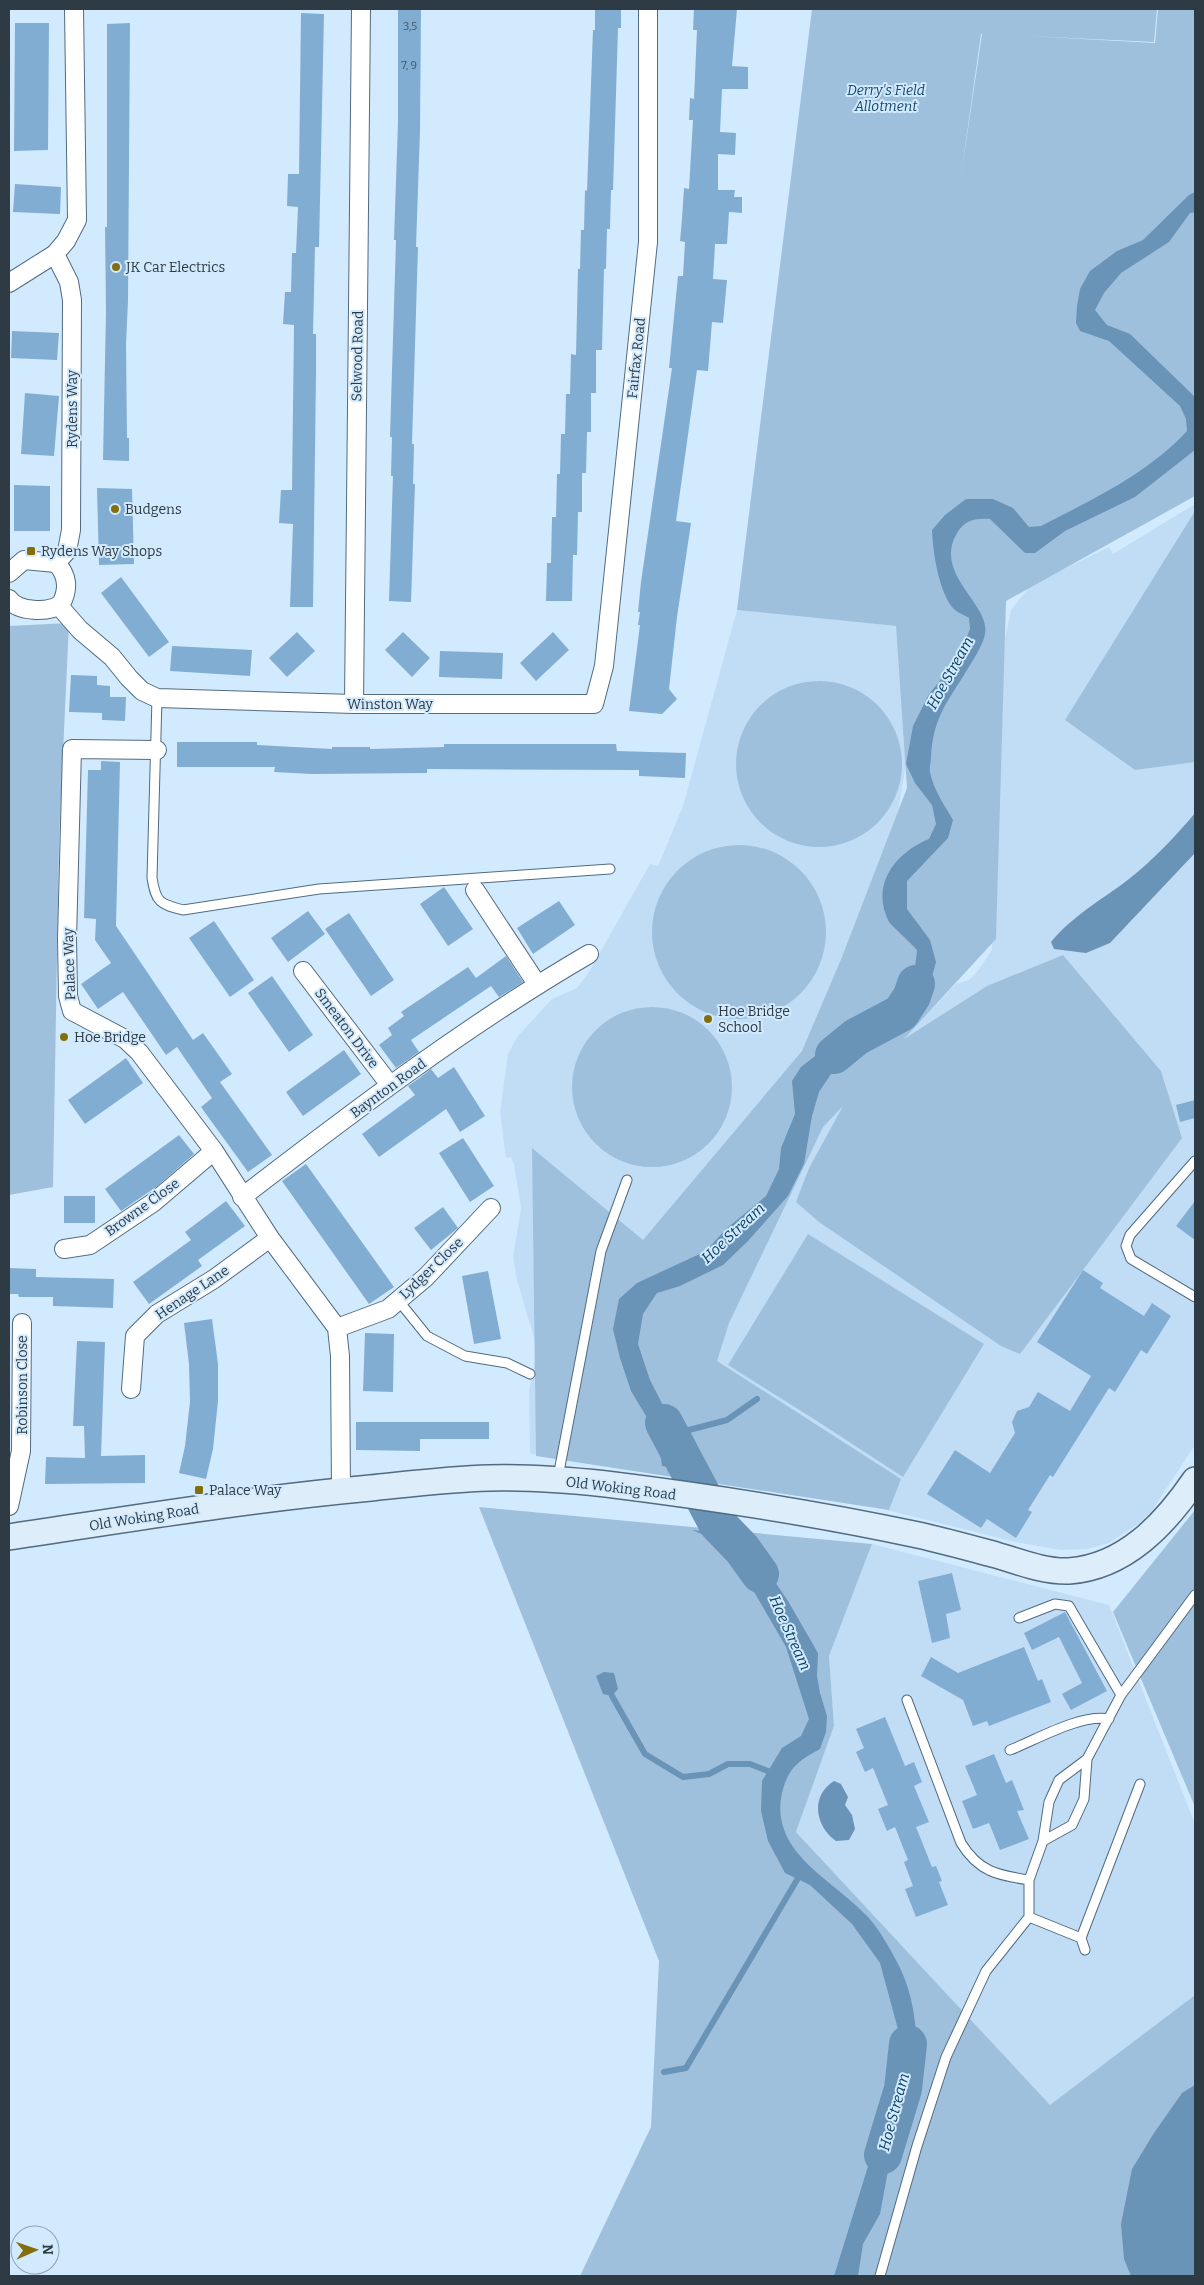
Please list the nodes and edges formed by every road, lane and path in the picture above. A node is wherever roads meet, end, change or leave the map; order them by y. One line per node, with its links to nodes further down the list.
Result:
1 (74, 9): 4 (street)
2 (361, 9): 11 (street, Selwood Road)
3 (648, 9): 12 (street, Fairfax Road)
4 (55, 254): 5 (street); 6 (street, Rydens Way)
5 (10, 280)
6 (56, 563): 7 (street); 9 (street)
7 (9, 571)
8 (9, 599): 9 (street)
9 (59, 606): 10 (street)
10 (157, 698): 11 (street, Winston Way); 13 (lane)
11 (354, 704): 12 (street, Winston Way)
12 (594, 704)
13 (158, 750): 14 (lane); 20 (street, Palace Way)
14 (610, 869)
15 (475, 890): 18 (street)
16 (589, 954): 18 (street, Baynton Road)
17 (303, 971): 19 (street, Smeaton Drive)
18 (537, 984): 19 (street, Baynton Road)
19 (390, 1085): 23 (street, Baynton Road)
20 (214, 1151): 23 (street, Palace Way); 26 (street, Browne Close)
21 (1195, 1161): 27 (lane)
22 (627, 1180): 33 (lane)
23 (242, 1197): 25 (street, Palace Way)
24 (491, 1208): 28 (street, Lydger Close)
25 (270, 1238): 30 (street, Palace Way); 32 (street, Henage Lane)
26 (64, 1249)
27 (1195, 1297)
28 (398, 1300): 30 (street, Lydger Close); 31 (lane)
29 (22, 1323): 36 (street, Robinson Close)
30 (337, 1328): 35 (street)
31 (530, 1374)
32 (131, 1389)
33 (558, 1480): 34 (main road, Old Woking Road); 35 (main road, Old Woking Road)
34 (1195, 1480)
35 (341, 1491): 37 (main road, Old Woking Road)
36 (9, 1506)
37 (9, 1537)
38 (1195, 1595): 40 (lane)
39 (1019, 1618): 40 (lane)
40 (1121, 1695): 42 (lane)
41 (907, 1700): 47 (lane)
42 (1109, 1719): 43 (lane); 44 (lane)
43 (1010, 1750)
44 (1087, 1759): 46 (lane); 46 (lane)
45 (1140, 1784): 49 (lane)
46 (1043, 1841): 47 (lane)
47 (1029, 1880): 48 (lane)
48 (1029, 1917): 49 (lane); 51 (lane)
49 (1081, 1938): 50 (lane)
50 (1085, 1950)
51 (880, 2276)

